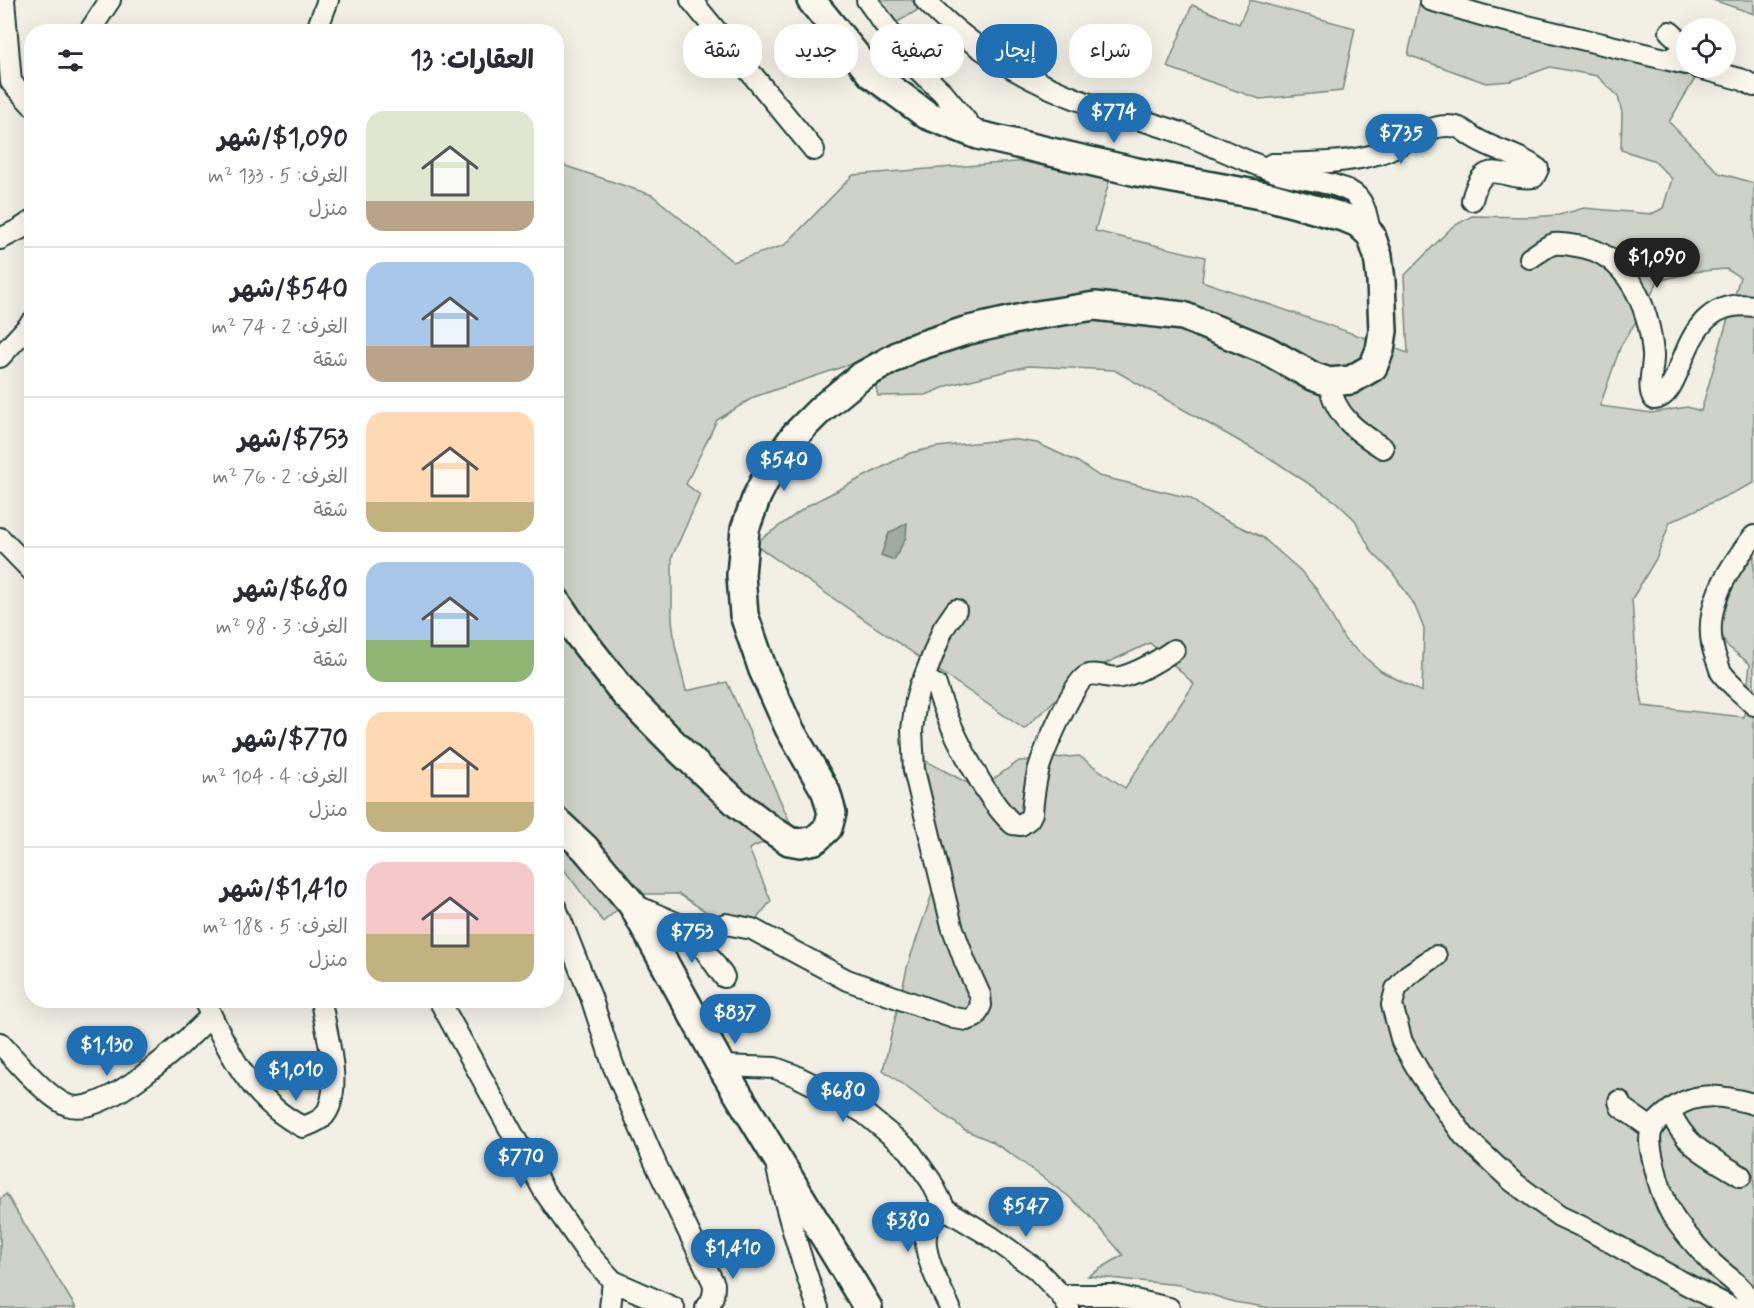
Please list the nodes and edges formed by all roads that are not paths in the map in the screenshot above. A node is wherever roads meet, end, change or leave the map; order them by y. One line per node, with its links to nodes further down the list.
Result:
1 (4, 0): 16 (street)
2 (110, 0): 9 (street)
3 (328, 0): 10 (street)
4 (692, 0): 18 (street)
5 (811, 0): 17 (street)
6 (867, 0): 17 (street)
7 (925, 0): 19 (street)
8 (1430, 0): 13 (street)
9 (94, 24)
10 (319, 24)
11 (1670, 32): 12 (street)
12 (1676, 37)
13 (1676, 61)
14 (1736, 78): 15 (street)
15 (1754, 86)
16 (24, 96)
17 (978, 135): 22 (street)
18 (814, 150)
19 (1266, 169): 20 (street); 22 (street)
20 (1472, 200)
21 (24, 226): 23 (street)
22 (1371, 235): 28 (street)
23 (0, 239)
24 (1530, 258): 25 (street)
25 (1754, 306)
26 (24, 331): 27 (street)
27 (0, 357)
28 (1329, 382): 29 (street); 34 (street)
29 (1383, 448)
30 (1754, 536): 37 (street)
31 (0, 538): 32 (street)
32 (24, 563)
33 (956, 610): 36 (street)
34 (564, 613)
35 (1174, 650): 36 (street)
36 (922, 683): 41 (street)
37 (1754, 705)
38 (564, 828): 39 (street)
39 (632, 904): 41 (street); 48 (street)
40 (564, 928): 60 (street)
41 (690, 929): 43 (street)
42 (1436, 956): 65 (street)
43 (724, 977)
44 (208, 1008): 45 (street); 47 (street)
45 (322, 1008)
46 (443, 1008): 56 (street)
47 (0, 1043)
48 (721, 1066): 53 (street); 55 (street)
49 (1618, 1101): 52 (street)
50 (1754, 1104): 51 (street)
51 (1670, 1111): 52 (street); 54 (street)
52 (1652, 1128): 66 (street)
53 (774, 1154): 61 (street); 62 (street)
54 (1741, 1176)
55 (945, 1209): 57 (street); 63 (street)
56 (613, 1281): 58 (street); 59 (street)
57 (1065, 1302): 64 (street)
58 (610, 1308)
59 (674, 1308)
60 (706, 1308)
61 (818, 1308)
62 (868, 1308)
63 (950, 1308)
64 (1169, 1308)
65 (1732, 1308)
66 (1751, 1308)

